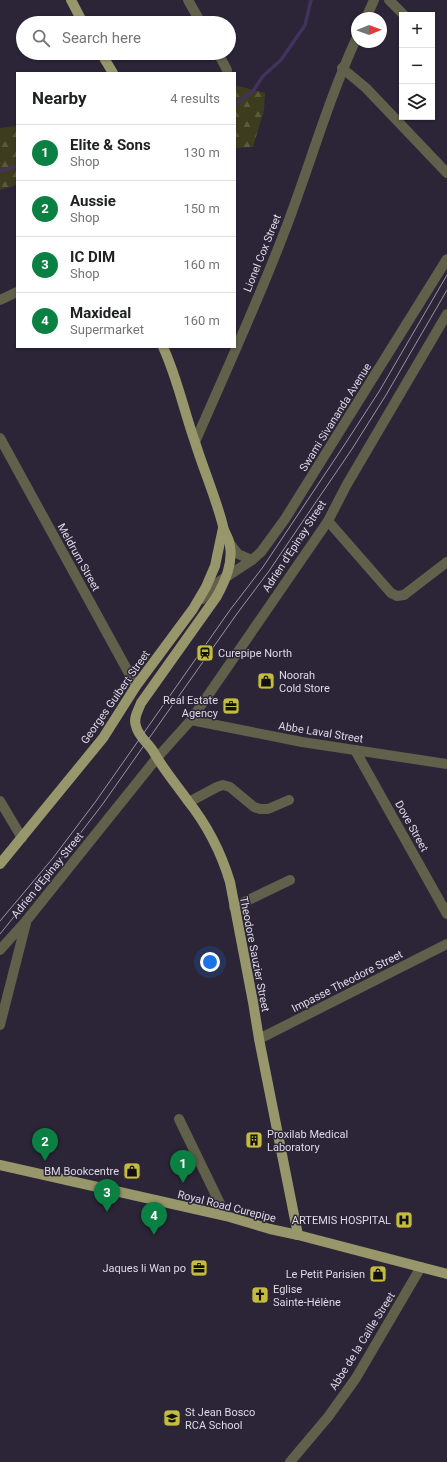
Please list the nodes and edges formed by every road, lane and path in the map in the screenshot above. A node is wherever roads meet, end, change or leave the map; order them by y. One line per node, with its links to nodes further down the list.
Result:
1 (71, 0): 7 (main road)
2 (188, 0): 8 (street)
3 (374, 0): 5 (street)
4 (389, 0): 6 (street)
5 (369, 12)
6 (401, 12)
7 (79, 16)
8 (197, 16)
9 (352, 48): 12 (street, Lionel Cox Street)
10 (105, 60): 14 (main road)
11 (222, 60): 13 (street)
12 (342, 68): 15 (street); 22 (street, Lionel Cox Street)
13 (227, 70)
14 (112, 72)
15 (447, 173)
16 (447, 259): 26 (street, Swami Sivananda Avenue)
17 (16, 292): 18 (street)
18 (0, 300)
19 (447, 314): 23 (street, Adrien d'Epinay Street)
20 (163, 348): 22 (main road, Georges Guibert Street)
21 (0, 438): 30 (street, Meldrum Street)
22 (195, 442): 24 (main road, Georges Guibert Street)
23 (328, 521): 27 (street); 32 (street, Adrien d'Epinay Street)
24 (223, 528): 25 (main road, Georges Guibert Street); 29 (main road, Georges Guibert Street)
25 (230, 545): 26 (street); 28 (main road, Georges Guibert Street)
26 (252, 560): 28 (street, Swami Sivananda Avenue)
27 (447, 562)
28 (227, 576): 29 (street, Swami Sivananda Avenue); 31 (main road, Georges Guibert Street)
29 (193, 609): 30 (main road, Georges Guibert Street)
30 (136, 686): 39 (main road, Georges Guibert Street)
31 (141, 703): 34 (main road, Theodore Sauzier Street)
32 (191, 720): 33 (street, Abbe Laval Street); 34 (street, Adrien d'Epinay Street)
33 (355, 750): 35 (street, Abbe Laval Street); 43 (street, Dove Street)
34 (156, 759): 38 (main road, Theodore Sauzier Street); 44 (street, Adrien d'Epinay Street)
35 (447, 764)
36 (289, 800): 38 (street)
37 (0, 801): 39 (street)
38 (189, 802): 42 (main road, Theodore Sauzier Street)
39 (22, 838): 40 (main road, Georges Guibert Street)
40 (0, 864)
41 (290, 880): 42 (street)
42 (234, 907): 48 (main road, Theodore Sauzier Street)
43 (447, 914)
44 (26, 921): 46 (street, Adrien d'Epinay Street); 47 (street)
45 (447, 944): 48 (street, Impasse Theodore Street)
46 (0, 950)
47 (0, 1025)
48 (259, 1039): 52 (main road, Theodore Sauzier Street)
49 (179, 1119): 51 (street)
50 (0, 1165): 51 (main road, Royal Road Curepipe)
51 (226, 1216): 52 (main road, Royal Road Curepipe)
52 (298, 1235): 53 (main road, Royal Road Curepipe)
53 (421, 1268): 54 (main road, Royal Road Curepipe); 55 (street, Abbe de la Caille Street)
54 (447, 1274)
55 (290, 1462)

